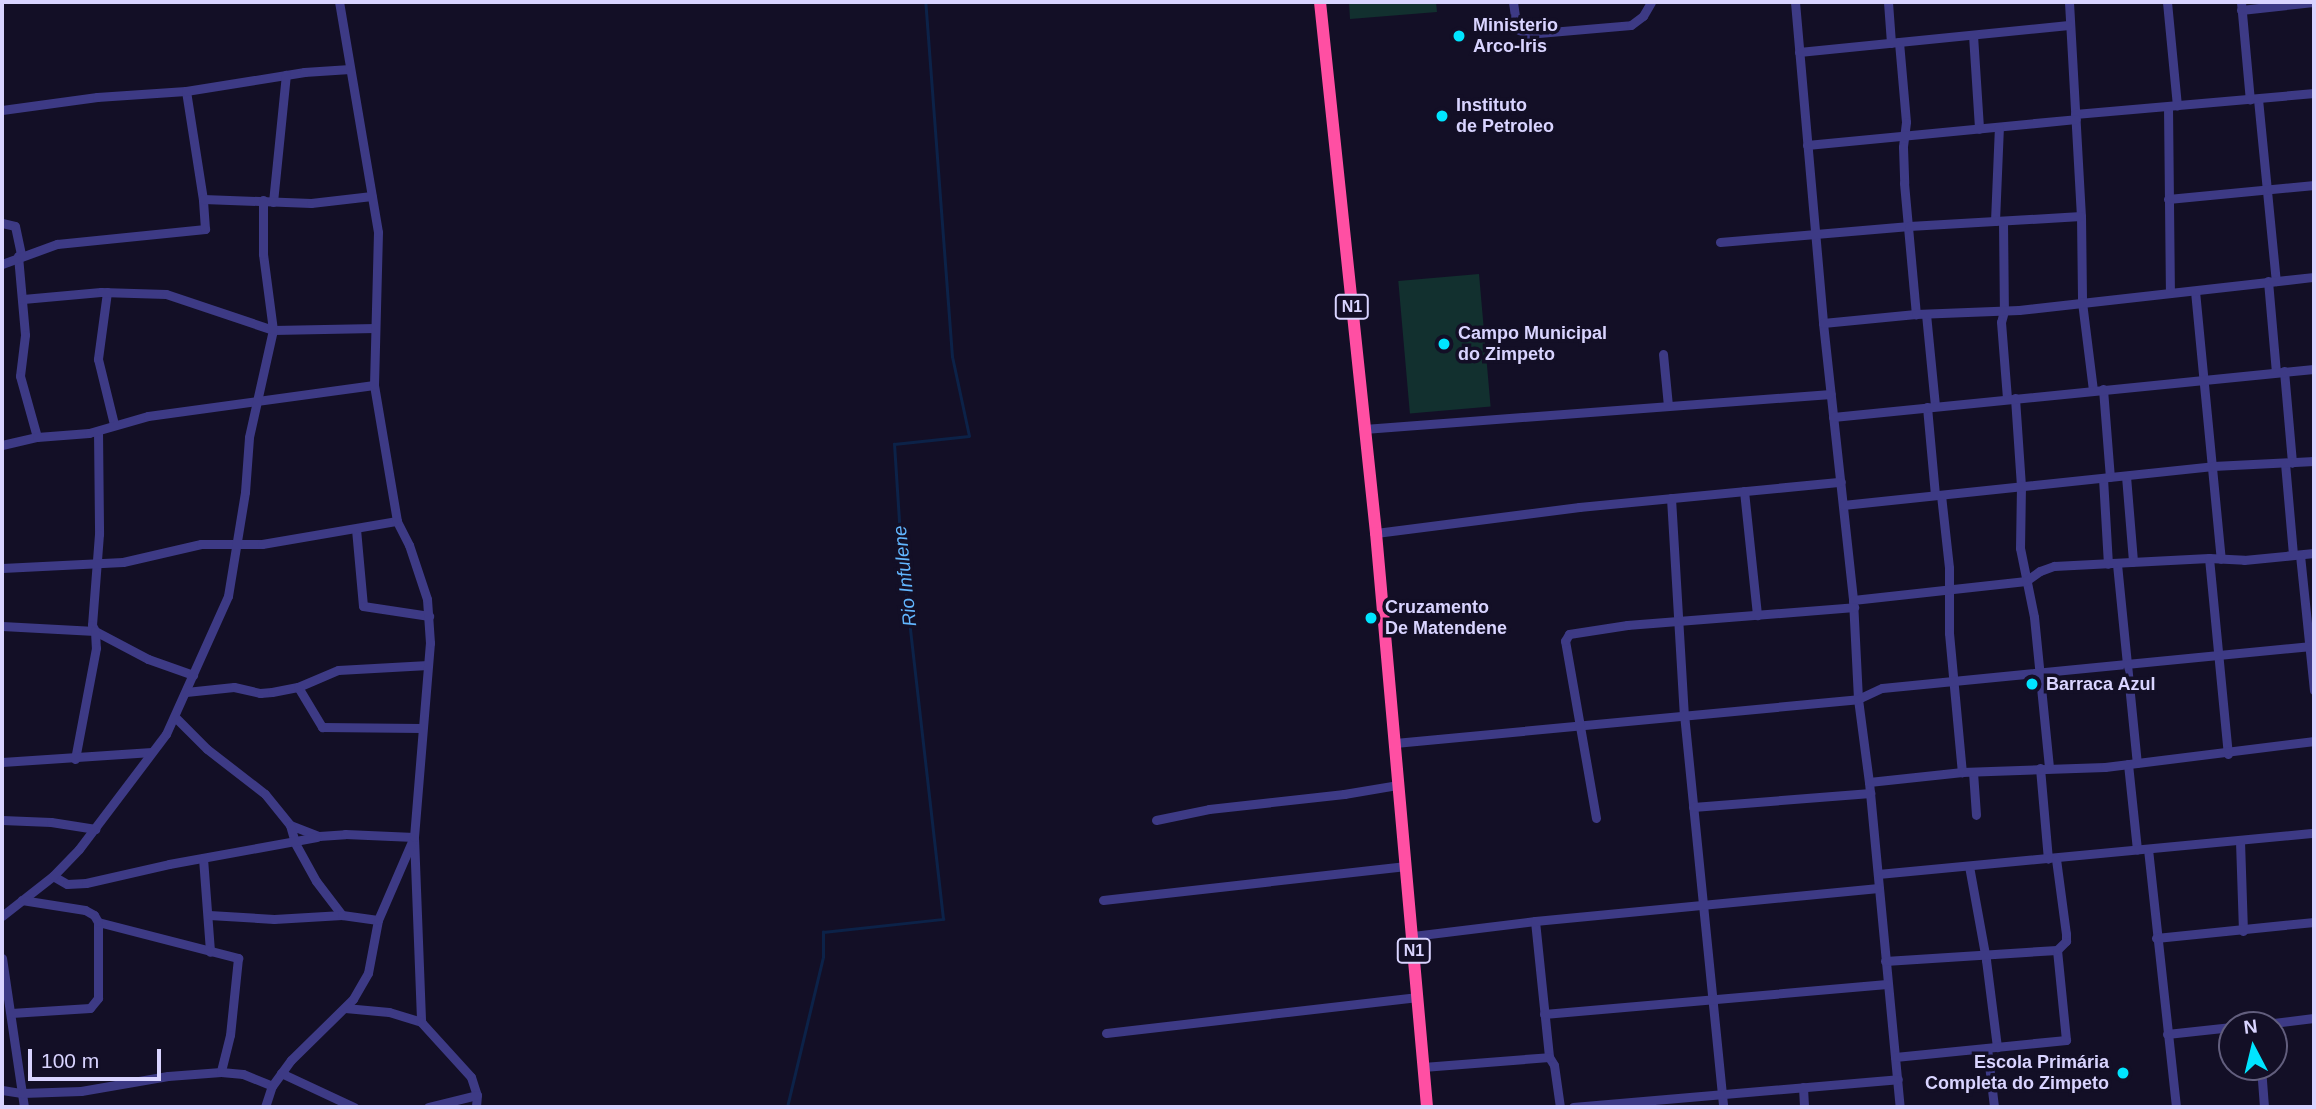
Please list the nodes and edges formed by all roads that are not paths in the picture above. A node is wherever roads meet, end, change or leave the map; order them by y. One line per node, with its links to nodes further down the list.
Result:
1 (339, 2): 15 (street)
2 (1320, 2): 67 (highway, N1)
3 (1513, 2): 4 (street)
4 (1651, 2)
5 (1795, 2): 14 (street)
6 (1888, 2): 13 (street)
7 (2069, 2): 11 (street)
8 (2167, 2): 20 (street)
9 (2314, 2): 10 (street)
10 (2241, 6): 19 (street)
11 (2070, 25): 12 (street); 22 (street)
12 (1973, 35): 13 (street); 24 (street)
13 (1895, 42): 14 (street); 25 (street)
14 (1800, 52): 26 (street)
15 (350, 68): 16 (street); 29 (street)
16 (286, 75): 17 (street); 32 (street)
17 (186, 91): 21 (street); 30 (street)
18 (2314, 93): 19 (street)
19 (2254, 100): 20 (street); 28 (street)
20 (2172, 106): 22 (street); 31 (street)
21 (2, 110)
22 (2076, 116): 23 (street); 33 (street)
23 (1999, 128): 24 (street); 34 (street)
24 (1979, 129): 25 (street)
25 (1904, 134): 26 (street); 36 (street)
26 (1807, 145): 37 (street)
27 (2314, 186): 28 (street)
28 (2270, 188): 31 (street); 42 (street)
29 (372, 196): 32 (street); 52 (street)
30 (203, 199): 32 (street); 39 (street)
31 (2168, 199): 45 (street)
32 (268, 201): 53 (street)
33 (2081, 216): 34 (street); 47 (street)
34 (1999, 222): 36 (street); 48 (street)
35 (2, 223): 39 (street)
36 (1909, 226): 37 (street); 49 (street)
37 (1814, 233): 38 (street); 51 (street)
38 (1720, 242)
39 (20, 255): 40 (street); 46 (street)
40 (2, 264)
41 (2314, 277): 42 (street)
42 (2272, 281): 43 (street); 56 (street)
43 (2195, 291): 45 (street); 57 (street)
44 (107, 292): 46 (street); 53 (street); 66 (street)
45 (2169, 293): 47 (street)
46 (23, 299): 69 (street)
47 (2082, 302): 48 (street); 59 (street)
48 (2004, 311): 50 (street); 61 (street)
49 (1916, 314): 50 (street); 51 (street)
50 (1926, 314): 64 (street)
51 (1823, 323): 60 (street)
52 (375, 328): 53 (street); 58 (street)
53 (273, 330): 62 (street)
54 (1663, 354): 63 (street)
55 (2314, 369): 56 (street)
56 (2280, 372): 57 (street); 72 (street)
57 (2203, 379): 59 (street); 73 (street)
58 (374, 385): 62 (street); 82 (street)
59 (2098, 389): 61 (street); 75 (street)
60 (1830, 394): 63 (street); 65 (street)
61 (2011, 399): 64 (street); 77 (street)
62 (259, 400): 66 (street); 85 (street)
63 (1668, 406): 67 (street)
64 (1931, 407): 65 (street); 79 (street)
65 (1833, 417): 76 (street)
66 (114, 424): 68 (street)
67 (1364, 429): 84 (highway, N1)
68 (98, 431): 69 (street); 91 (street)
69 (37, 437): 70 (street)
70 (2, 445)
71 (2314, 461): 72 (street)
72 (2288, 463): 73 (street); 87 (street)
73 (2213, 466): 74 (street); 89 (street)
74 (2126, 475): 75 (street); 90 (street)
75 (2107, 478): 77 (street); 92 (street)
76 (1841, 482): 78 (street); 81 (street)
77 (2021, 485): 79 (street); 94 (street)
78 (1744, 491): 80 (street); 97 (street)
79 (1938, 495): 81 (street); 95 (street)
80 (1671, 498): 84 (street); 99 (street)
81 (1843, 505): 96 (street)
82 (397, 521): 83 (street); 98 (street)
83 (356, 528): 85 (street); 98 (street)
84 (1376, 533): 118 (highway, N1)
85 (237, 545): 91 (street); 107 (street)
86 (2314, 553): 87 (street)
87 (2297, 555): 89 (street); 102 (street)
88 (2209, 558): 89 (street); 90 (street); 103 (street)
89 (2221, 559)
90 (2133, 562): 92 (street)
91 (96, 564): 93 (street); 101 (street)
92 (2113, 564): 94 (street); 104 (street)
93 (2, 568)
94 (2026, 581): 95 (street); 106 (street)
95 (1948, 591): 96 (street); 108 (street)
96 (1853, 603): 97 (street); 112 (street)
97 (1757, 614): 99 (street)
98 (429, 616): 105 (street)
99 (1679, 622): 113 (street); 115 (street)
100 (2, 626): 101 (street)
101 (95, 631): 107 (street); 121 (street)
102 (2313, 646): 103 (street); 110 (street)
103 (2218, 654): 104 (street); 120 (street)
104 (2128, 664): 106 (street); 123 (street)
105 (428, 665): 109 (street); 116 (street)
106 (2040, 672): 108 (street); 124 (street)
107 (193, 675): 111 (street)
108 (1953, 681): 112 (street); 125 (street)
109 (299, 687): 111 (street); 116 (street)
110 (2314, 690)
111 (186, 692): 114 (street)
112 (1858, 699): 113 (street); 127 (street)
113 (1684, 714): 115 (street); 130 (street)
114 (175, 718): 119 (street); 135 (street)
115 (1580, 724): 118 (street); 132 (street)
116 (421, 728): 139 (street)
117 (2314, 741): 120 (street)
118 (1395, 743): 128 (highway, N1)
119 (152, 752): 121 (street); 136 (street)
120 (2228, 754): 123 (street)
121 (75, 759): 122 (street)
122 (2, 762)
123 (2133, 763): 124 (street); 143 (street)
124 (2045, 768): 126 (street); 145 (street)
125 (1962, 772): 126 (street); 127 (street)
126 (1973, 772): 131 (street)
127 (1869, 782): 129 (street)
128 (1398, 785): 134 (street); 146 (highway, N1)
129 (1870, 793): 130 (street); 148 (street)
130 (1693, 807): 154 (street)
131 (1976, 815)
132 (1596, 818)
133 (2, 820): 136 (street)
134 (1156, 820)
135 (290, 825): 138 (street); 141 (street)
136 (95, 829): 149 (street)
137 (2314, 833): 140 (street)
138 (319, 836): 139 (street); 141 (street)
139 (414, 837): 159 (street); 179 (street)
140 (2240, 841): 142 (street); 163 (street)
141 (295, 843): 144 (street); 157 (street)
142 (2148, 849): 143 (street); 165 (street)
143 (2137, 850): 145 (street)
144 (203, 858): 149 (street); 156 (street)
145 (2052, 859): 147 (street); 166 (street)
146 (1406, 866): 152 (street); 164 (highway, N1)
147 (1969, 866): 148 (street); 168 (street)
148 (1878, 874): 150 (street)
149 (53, 876): 151 (street)
150 (1878, 888): 154 (street); 170 (street)
151 (22, 900): 155 (street); 161 (street)
152 (1103, 900)
153 (2, 904): 155 (street)
154 (1703, 905): 160 (street); 173 (street)
155 (13, 906): 158 (street)
156 (209, 915): 157 (street); 167 (street)
157 (342, 915): 159 (street)
158 (2, 916)
159 (378, 920): 174 (street)
160 (1535, 921): 164 (street); 176 (street)
161 (98, 922): 167 (street); 175 (street)
162 (2314, 922): 163 (street)
163 (2243, 931): 165 (street)
164 (1413, 936): 172 (highway, N1)
165 (2156, 938): 182 (street)
166 (2057, 950): 168 (street); 183 (street)
167 (210, 952): 187 (street)
168 (1985, 954): 170 (street); 183 (street)
169 (2, 958): 175 (street)
170 (1885, 961): 171 (street)
171 (1887, 984): 173 (street); 185 (street)
172 (1418, 998): 181 (street); 186 (highway, N1)
173 (1713, 1001): 176 (street); 195 (street)
174 (345, 1008): 179 (street); 188 (street)
175 (11, 1013): 194 (street)
176 (1544, 1014): 184 (street)
177 (2314, 1018): 178 (street)
178 (2288, 1021)
179 (421, 1022): 196 (street)
180 (2218, 1029): 182 (street)
181 (1106, 1033)
182 (2167, 1034): 209 (street)
183 (1992, 1047): 185 (street); 208 (street)
184 (1549, 1057): 186 (street); 203 (street)
185 (1895, 1057): 189 (street)
186 (1423, 1067): 202 (highway, N1)
187 (221, 1072): 191 (street); 194 (street)
188 (281, 1073): 191 (street); 199 (street)
189 (1898, 1079): 192 (street); 207 (street)
190 (2262, 1081): 210 (street)
191 (272, 1086): 198 (street)
192 (1803, 1087): 195 (street); 206 (street)
193 (2, 1090): 194 (street)
194 (22, 1093): 197 (street)
195 (1722, 1094): 204 (street); 205 (street)
196 (477, 1095): 200 (street); 201 (street)
197 (24, 1107)
198 (265, 1107)
199 (355, 1107)
200 (428, 1107)
201 (476, 1107)
202 (1427, 1107)
203 (1560, 1107)
204 (1573, 1107)
205 (1723, 1107)
206 (1804, 1107)
207 (1900, 1107)
208 (1994, 1107)
209 (2176, 1107)
210 (2264, 1107)

